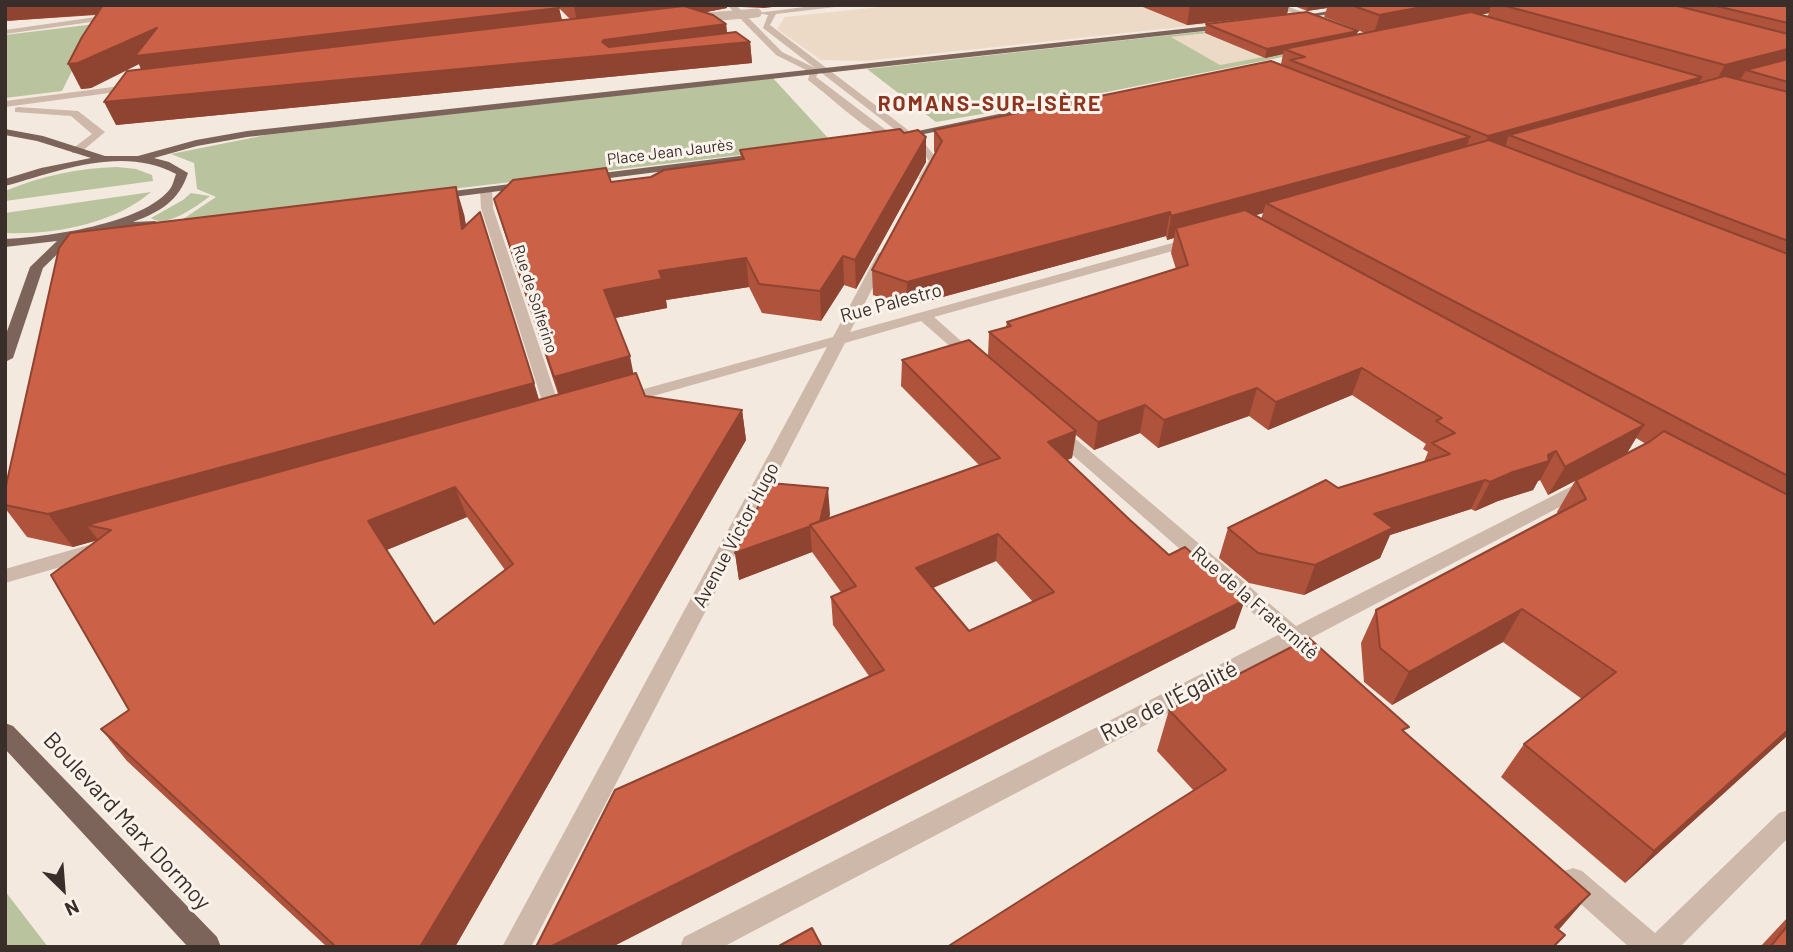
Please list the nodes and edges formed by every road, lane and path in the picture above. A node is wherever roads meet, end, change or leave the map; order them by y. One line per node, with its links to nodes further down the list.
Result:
1 (112, 5): 11 (street)
2 (731, 5): 20 (street)
3 (848, 5): 7 (street)
4 (1276, 5): 9 (street)
5 (1385, 5): 6 (main road)
6 (1338, 12): 9 (main road); 13 (street)
7 (773, 13): 10 (street, bridge); 20 (street)
8 (130, 15): 11 (street)
9 (1307, 16): 14 (main road); 16 (street)
10 (708, 17): 12 (street); 17 (street)
11 (104, 18): 18 (street); 19 (street)
12 (697, 18)
13 (1370, 18)
14 (1282, 19)
15 (1244, 24): 20 (main road)
16 (1333, 25)
17 (727, 28)
18 (5, 32)
19 (99, 34)
20 (818, 67): 25 (street); 25 (street); 31 (main road)
21 (142, 87): 23 (street)
22 (1068, 103): 25 (main road)
23 (5, 105): 28 (street)
24 (5, 132): 27 (main road)
25 (900, 136): 26 (main road); 37 (street)
26 (872, 140)
27 (63, 146): 28 (main road); 32 (main road)
28 (76, 151): 30 (main road)
29 (774, 155): 33 (main road, Place Jean Jaurès)
30 (111, 159): 31 (main road); 32 (main road)
31 (138, 159): 40 (main road)
32 (36, 173): 34 (main road)
33 (575, 179)
34 (5, 183)
35 (536, 184): 36 (main road)
36 (486, 190): 38 (main road); 51 (street, Rue de Solferino)
37 (915, 196)
38 (430, 197)
39 (168, 225): 40 (main road)
40 (110, 226): 41 (main road)
41 (71, 236): 43 (main road); 45 (main road)
42 (1201, 239): 46 (street, Rue Palestro)
43 (10, 243): 45 (main road)
44 (890, 243): 47 (street, Avenue Victor Hugo)
45 (37, 267): 48 (main road)
46 (923, 316): 47 (street, Rue Palestro); 49 (street)
47 (841, 337): 50 (street, Rue Palestro); 62 (street, Avenue Victor Hugo)
48 (5, 358)
49 (991, 375)
50 (606, 404)
51 (555, 418)
52 (1043, 420): 56 (street, Rue de la Fraternité)
53 (1610, 474): 56 (street, Rue de l'Égalité)
54 (119, 544): 55 (street)
55 (5, 576)
56 (1293, 636): 57 (street, Rue de la Fraternité); 63 (street, Rue de l'Égalité)
57 (1314, 654)
58 (5, 733): 61 (main road, Boulevard Marx Dormoy)
59 (1788, 821): 65 (street)
60 (1561, 869): 64 (street)
61 (207, 947)
62 (516, 947)
63 (694, 947)
64 (1650, 947)
65 (1660, 947)

